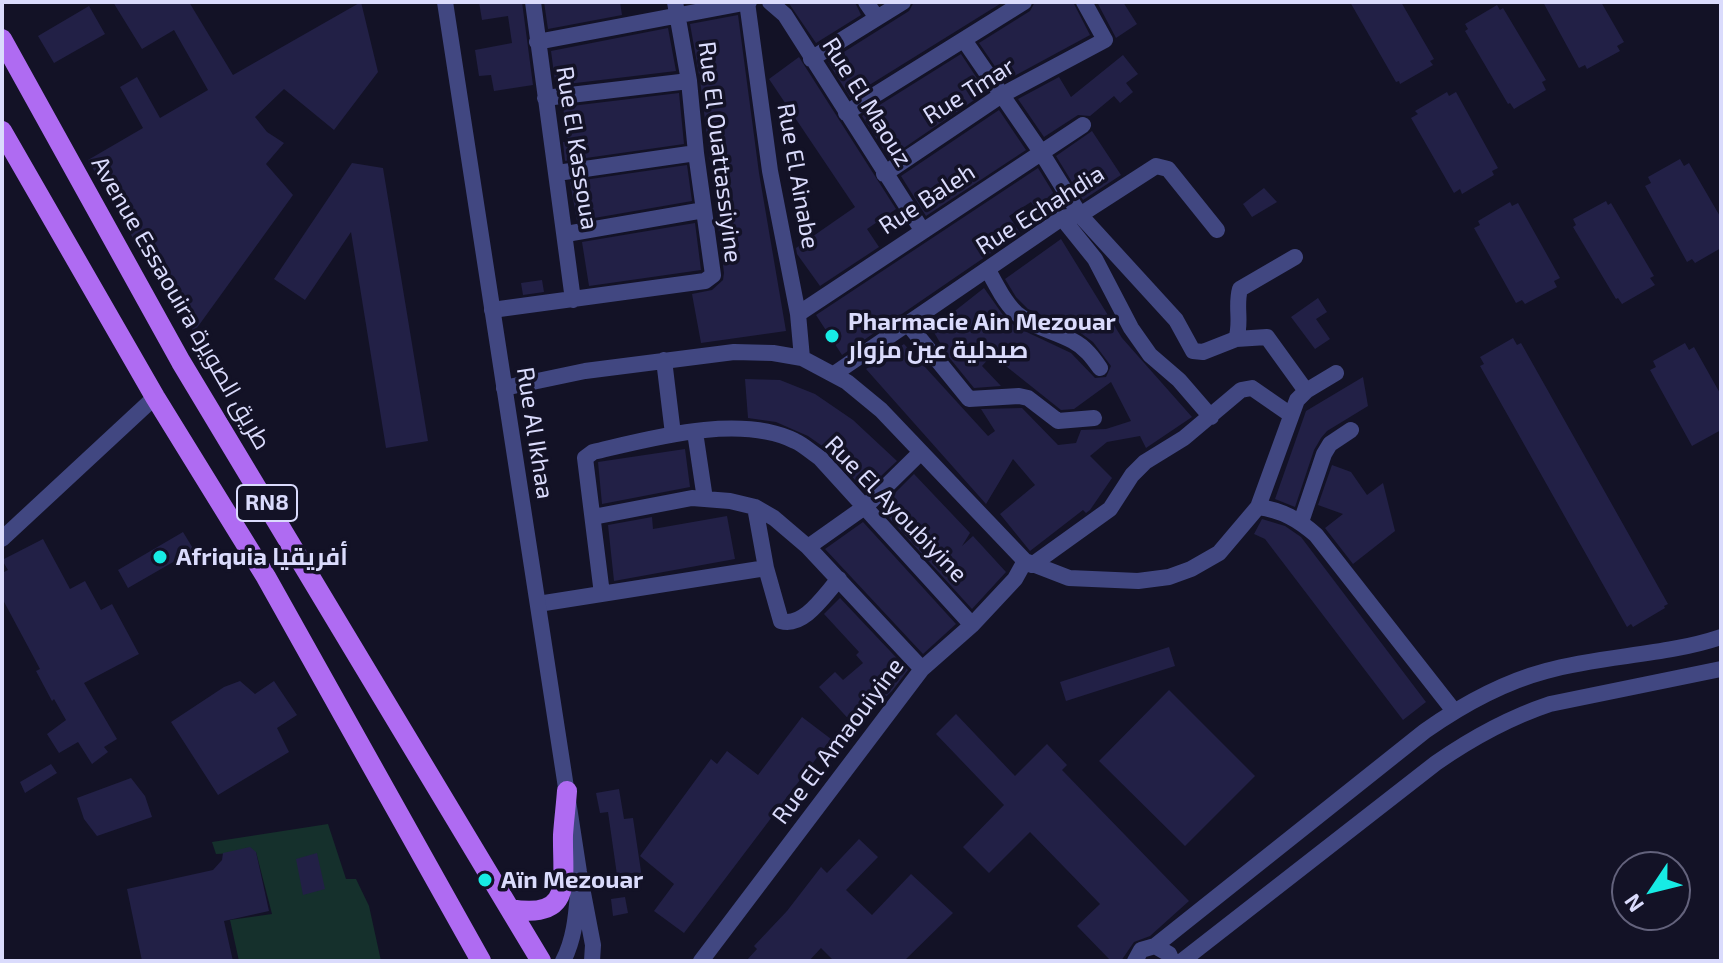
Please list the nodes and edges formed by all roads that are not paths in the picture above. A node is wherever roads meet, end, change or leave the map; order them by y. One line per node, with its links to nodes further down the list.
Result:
1 (445, 2): 34 (street, Rue Al Ikhaa)
2 (533, 2): 13 (street, Rue El Kassoua)
3 (748, 2): 9 (street); 35 (street, Rue El Ainabe)
4 (770, 2): 14 (street, Rue El Maouz)
5 (866, 2): 10 (street)
6 (903, 2): 10 (street)
7 (1024, 2): 12 (street)
8 (1084, 2): 16 (street, Rue Tmar)
9 (676, 9): 13 (street); 15 (street, Rue El Ouattassiyine)
10 (877, 18): 14 (street)
11 (2, 39): 75 (main road, Avenue Essaouira طريق الصويرة / RN8)
12 (964, 40): 16 (street); 18 (street)
13 (537, 42): 17 (street, Rue El Kassoua)
14 (811, 59): 18 (street, Rue El Maouz)
15 (689, 81): 17 (street); 22 (street, Rue El Ouattassiyine)
16 (1000, 96): 21 (street); 24 (street, Rue Tmar)
17 (545, 98): 23 (street, Rue El Kassoua)
18 (846, 113): 24 (street, Rue El Maouz)
19 (1083, 125): 21 (street, Rue Baleh)
20 (2, 131): 47 (main road, RN8)
21 (1041, 152): 26 (street); 28 (street, Rue Baleh)
22 (696, 153): 23 (street); 25 (street, Rue El Ouattassiyine)
23 (557, 173): 30 (street, Rue El Kassoua)
24 (884, 174): 28 (street, Rue El Maouz)
25 (704, 210): 30 (street); 33 (street, Rue El Ouattassiyine)
26 (1080, 215): 27 (street, Rue Echahdia); 29 (street, Rue Echahdia); 38 (street)
27 (1062, 218): 32 (street, Rue Echahdia); 44 (street)
28 (922, 230): 35 (street, Rue Baleh)
29 (1217, 230)
30 (566, 234): 33 (street, Rue El Kassoua)
31 (1295, 257): 37 (street)
32 (988, 270): 36 (street, Rue Echahdia); 41 (street)
33 (573, 300): 34 (street, Rue El Ouattassiyine)
34 (492, 310): 45 (street, Rue Al Ikhaa)
35 (798, 314): 39 (street, Rue El Ainabe)
36 (908, 324): 43 (street, Rue Echahdia); 50 (street)
37 (1236, 339): 38 (street); 46 (street)
38 (1189, 346): 44 (street)
39 (802, 358): 40 (street); 43 (street)
40 (664, 360): 45 (street); 53 (street)
41 (1100, 368)
42 (1336, 373): 46 (street)
43 (834, 374): 54 (street)
44 (1172, 375): 49 (street)
45 (504, 388): 67 (street, Rue Al Ikhaa)
46 (1306, 391): 48 (street)
47 (155, 397): 61 (street); 77 (main road, RN8)
48 (1291, 415): 49 (street, Rue El Amaouiyine); 58 (street)
49 (1211, 417): 63 (street, Rue El Amaouiyine)
50 (1094, 418)
51 (1351, 430): 60 (street)
52 (695, 432): 53 (street, Rue El Ayoubiyine); 55 (street); 56 (street, Rue El Ayoubiyine)
53 (673, 434): 59 (street, Rue El Ayoubiyine)
54 (921, 452): 56 (street); 63 (street)
55 (705, 499): 57 (street); 59 (street)
56 (866, 506): 62 (street); 68 (street, Rue El Ayoubiyine)
57 (755, 507): 62 (street); 64 (street)
58 (1258, 507): 60 (street); 63 (street)
59 (593, 517): 66 (street, Rue El Ayoubiyine)
60 (1301, 522): 72 (street)
61 (2, 539)
62 (808, 547): 65 (street)
63 (1029, 563): 68 (street, Rue El Amaouiyine)
64 (766, 568): 65 (street); 66 (street)
65 (839, 579): 70 (street)
66 (602, 594): 67 (street)
67 (538, 604): 73 (street, Rue Al Ikhaa)
68 (972, 625): 70 (street, Rue El Amaouiyine)
69 (1721, 637): 72 (street)
70 (922, 669): 81 (street, Rue El Amaouiyine)
71 (1721, 669): 84 (street)
72 (1454, 711): 76 (street)
73 (567, 791): 74 (street, Rue Al Ikhaa); 75 (main road)
74 (579, 872): 79 (street, Rue Al Ikhaa); 80 (street, Rue Al Ikhaa)
75 (510, 909): 78 (main road, Avenue Essaouira طريق الصويرة / RN8)
76 (1155, 946): 82 (street); 83 (street)
77 (481, 961)
78 (541, 961)
79 (563, 961)
80 (592, 961)
81 (701, 961)
82 (1135, 961)
83 (1172, 961)
84 (1182, 961)

